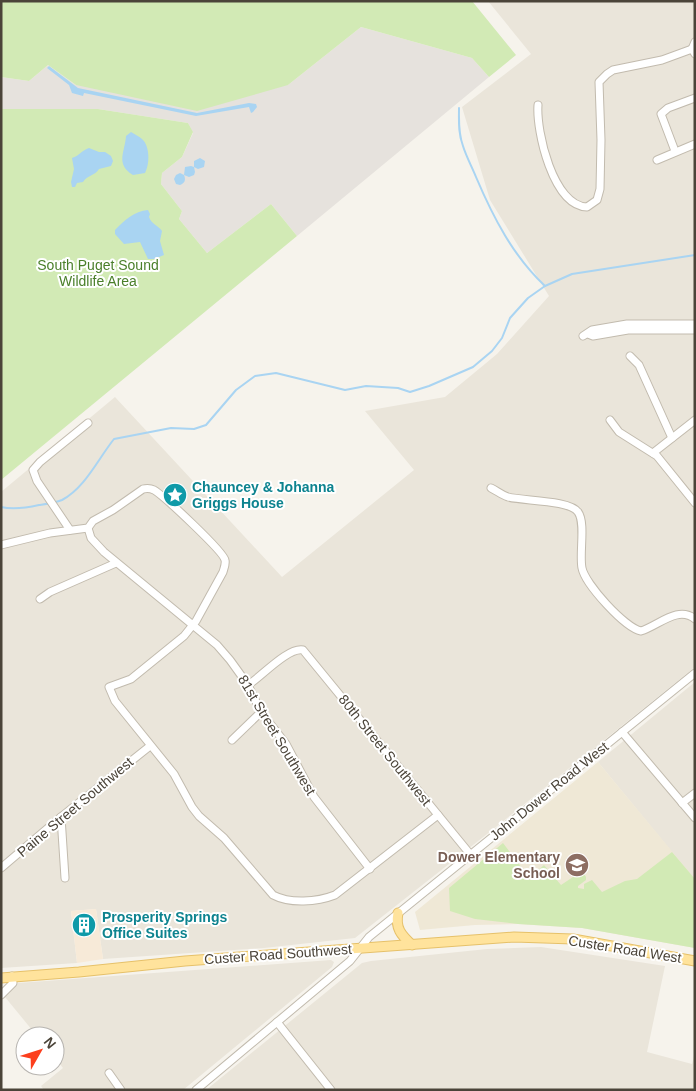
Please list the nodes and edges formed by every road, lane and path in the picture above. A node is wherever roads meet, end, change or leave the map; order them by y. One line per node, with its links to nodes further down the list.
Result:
1 (694, 48): 3 (street)
2 (695, 98): 5 (street)
3 (538, 105)
4 (695, 144): 5 (street)
5 (675, 152): 6 (street)
6 (657, 160)
7 (695, 324): 8 (street)
8 (695, 330)
9 (630, 356): 13 (street)
10 (610, 420): 14 (street)
11 (695, 420): 13 (street)
12 (88, 424): 18 (street)
13 (672, 438): 14 (street)
14 (653, 453): 16 (street)
15 (491, 488): 22 (street)
16 (695, 503)
17 (88, 528): 18 (street); 20 (street, 81st Street Southwest); 23 (street)
18 (70, 530): 19 (street)
19 (1, 545)
20 (116, 563): 21 (street); 23 (street, 81st Street Southwest)
21 (40, 599)
22 (695, 619)
23 (193, 626): 25 (street, 81st Street Southwest); 29 (street)
24 (695, 673): 27 (street, John Dower Road West)
25 (248, 685): 26 (street, 81st Street Southwest); 32 (street, 80th Street Southwest)
26 (261, 712): 28 (street); 37 (street, 81st Street Southwest)
27 (622, 732): 31 (street); 35 (street, John Dower Road West)
28 (232, 740)
29 (150, 746): 33 (street, Paine Street Southwest); 37 (street)
30 (695, 793): 31 (street)
31 (682, 803): 34 (street)
32 (438, 815): 35 (street, 80th Street Southwest); 37 (street)
33 (61, 817): 36 (street, Paine Street Southwest); 38 (street)
34 (695, 818)
35 (470, 854): 39 (street, John Dower Road West)
36 (1, 868)
37 (370, 869)
38 (65, 878)
39 (398, 913): 41 (main road); 42 (street, John Dower Road West)
40 (554, 938): 41 (main road, Custer Road Southwest); 43 (main road, Custer Road West)
41 (412, 945): 42 (main road, Custer Road Southwest)
42 (359, 949): 44 (main road, Custer Road Southwest); 47 (street, John Dower Road West)
43 (695, 961)
44 (12, 976): 45 (main road, Custer Road Southwest); 46 (street)
45 (1, 978)
46 (1, 995)
47 (278, 1022): 50 (street, John Dower Road West); 51 (street)
48 (109, 1073): 49 (street)
49 (121, 1090)
50 (196, 1090)
51 (331, 1090)

